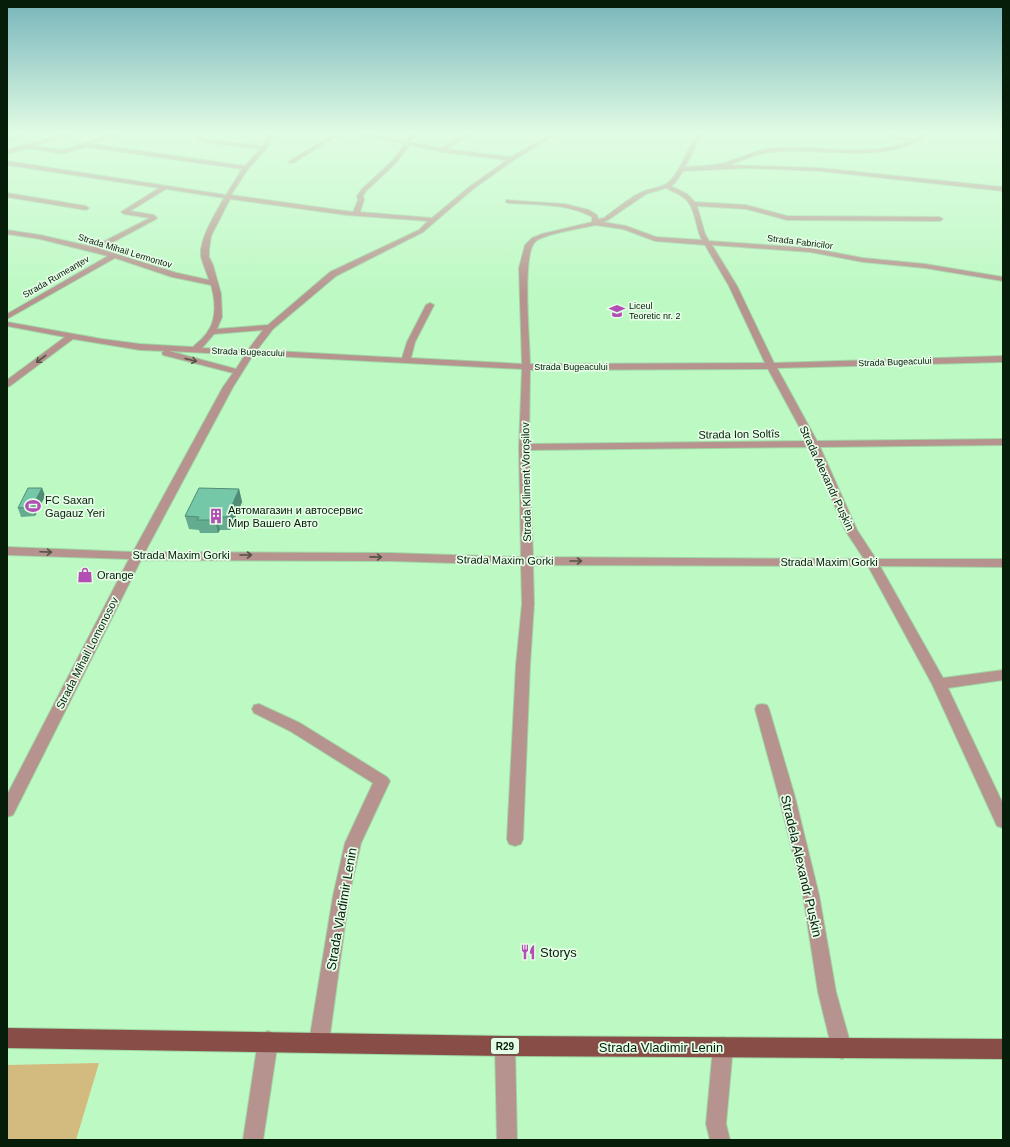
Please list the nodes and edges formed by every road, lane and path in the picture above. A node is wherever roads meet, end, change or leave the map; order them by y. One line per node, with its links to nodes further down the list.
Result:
1 (164, 188): 21 (street)
2 (169, 188): 11 (street)
3 (233, 188): 11 (street)
4 (367, 188): 15 (street)
5 (473, 188): 17 (street, Strada Mihail Lomonosov)
6 (662, 188): 18 (street, Strada Kliment Voroșilov)
7 (669, 188): 13 (street)
8 (989, 188): 9 (street)
9 (1003, 189)
10 (7, 195): 14 (street)
11 (228, 196): 15 (street); 24 (street)
12 (508, 201): 18 (street)
13 (692, 204): 16 (street); 20 (street, Strada Alexandr Pușkin)
14 (86, 208)
15 (356, 213): 17 (street)
16 (940, 219)
17 (435, 220): 28 (street, Strada Mihail Lomonosov)
18 (595, 223): 20 (street, Strada Fabricilor); 37 (street, Strada Kliment Voroșilov)
19 (7, 232): 21 (street, Strada Mihail Lermontov)
20 (709, 243): 23 (street, Strada Fabricilor); 36 (street, Strada Alexandr Pușkin)
21 (94, 249): 22 (street, Strada Mihail Lermontov)
22 (115, 255): 24 (street, Strada Mihail Lermontov); 26 (street, Strada Rumeanțev)
23 (1003, 279)
24 (214, 283): 29 (street)
25 (430, 304): 35 (street)
26 (7, 317)
27 (7, 324): 30 (street, Strada Bugeacului)
28 (270, 327): 29 (street); 33 (street, Strada Mihail Lomonosov)
29 (212, 332): 32 (street)
30 (72, 336): 31 (street, Strada Bugeacului); 39 (street, one-way to 39)
31 (140, 346): 32 (street, Strada Bugeacului); 38 (street, Strada Bugeacului, one-way to 38)
32 (195, 350): 33 (street, Strada Bugeacului)
33 (251, 352): 35 (street, Strada Bugeacului); 38 (street, Strada Mihail Lomonosov)
34 (1003, 359): 36 (street, Strada Bugeacului)
35 (406, 360): 37 (street, Strada Bugeacului)
36 (771, 366): 37 (street, Strada Bugeacului); 41 (street, Strada Alexandr Pușkin)
37 (526, 367): 42 (street, Strada Kliment Voroșilov)
38 (238, 372): 44 (street, Strada Mihail Lomonosov)
39 (7, 384)
40 (1003, 442): 41 (street, Strada Ion Soltîs)
41 (814, 444): 42 (street, Strada Ion Soltîs); 46 (street, Strada Alexandr Pușkin)
42 (524, 447): 45 (street, Strada Kliment Voroșilov)
43 (7, 551): 44 (street, Strada Maxim Gorki, one-way to 44)
44 (137, 556): 45 (street, Strada Maxim Gorki, one-way to 45); 52 (street, Strada Mihail Lomonosov)
45 (527, 561): 46 (street, Strada Maxim Gorki, one-way to 46); 54 (street, Strada Kliment Voroșilov)
46 (872, 562): 47 (street, Strada Maxim Gorki); 49 (street, Strada Alexandr Pușkin)
47 (1003, 563)
48 (1003, 675): 49 (street)
49 (939, 684): 53 (street, Strada Alexandr Pușkin)
50 (259, 709): 57 (street, Strada Vladimir Lenin)
51 (762, 709): 60 (street, Stradela Alexandr Pușkin)
52 (7, 810)
53 (1003, 821)
54 (514, 839)
55 (7, 1038): 56 (main road, Strada Vladimir Lenin / R29)
56 (268, 1041): 57 (main road, Strada Vladimir Lenin / R29); 62 (street)
57 (318, 1042): 58 (main road, Strada Vladimir Lenin / R29)
58 (505, 1046): 59 (main road, Strada Vladimir Lenin / R29); 63 (street)
59 (723, 1047): 60 (main road, Strada Vladimir Lenin / R29); 64 (street)
60 (842, 1049): 61 (main road, Strada Vladimir Lenin / R29)
61 (1003, 1049)
62 (253, 1140)
63 (507, 1140)
64 (720, 1140)

